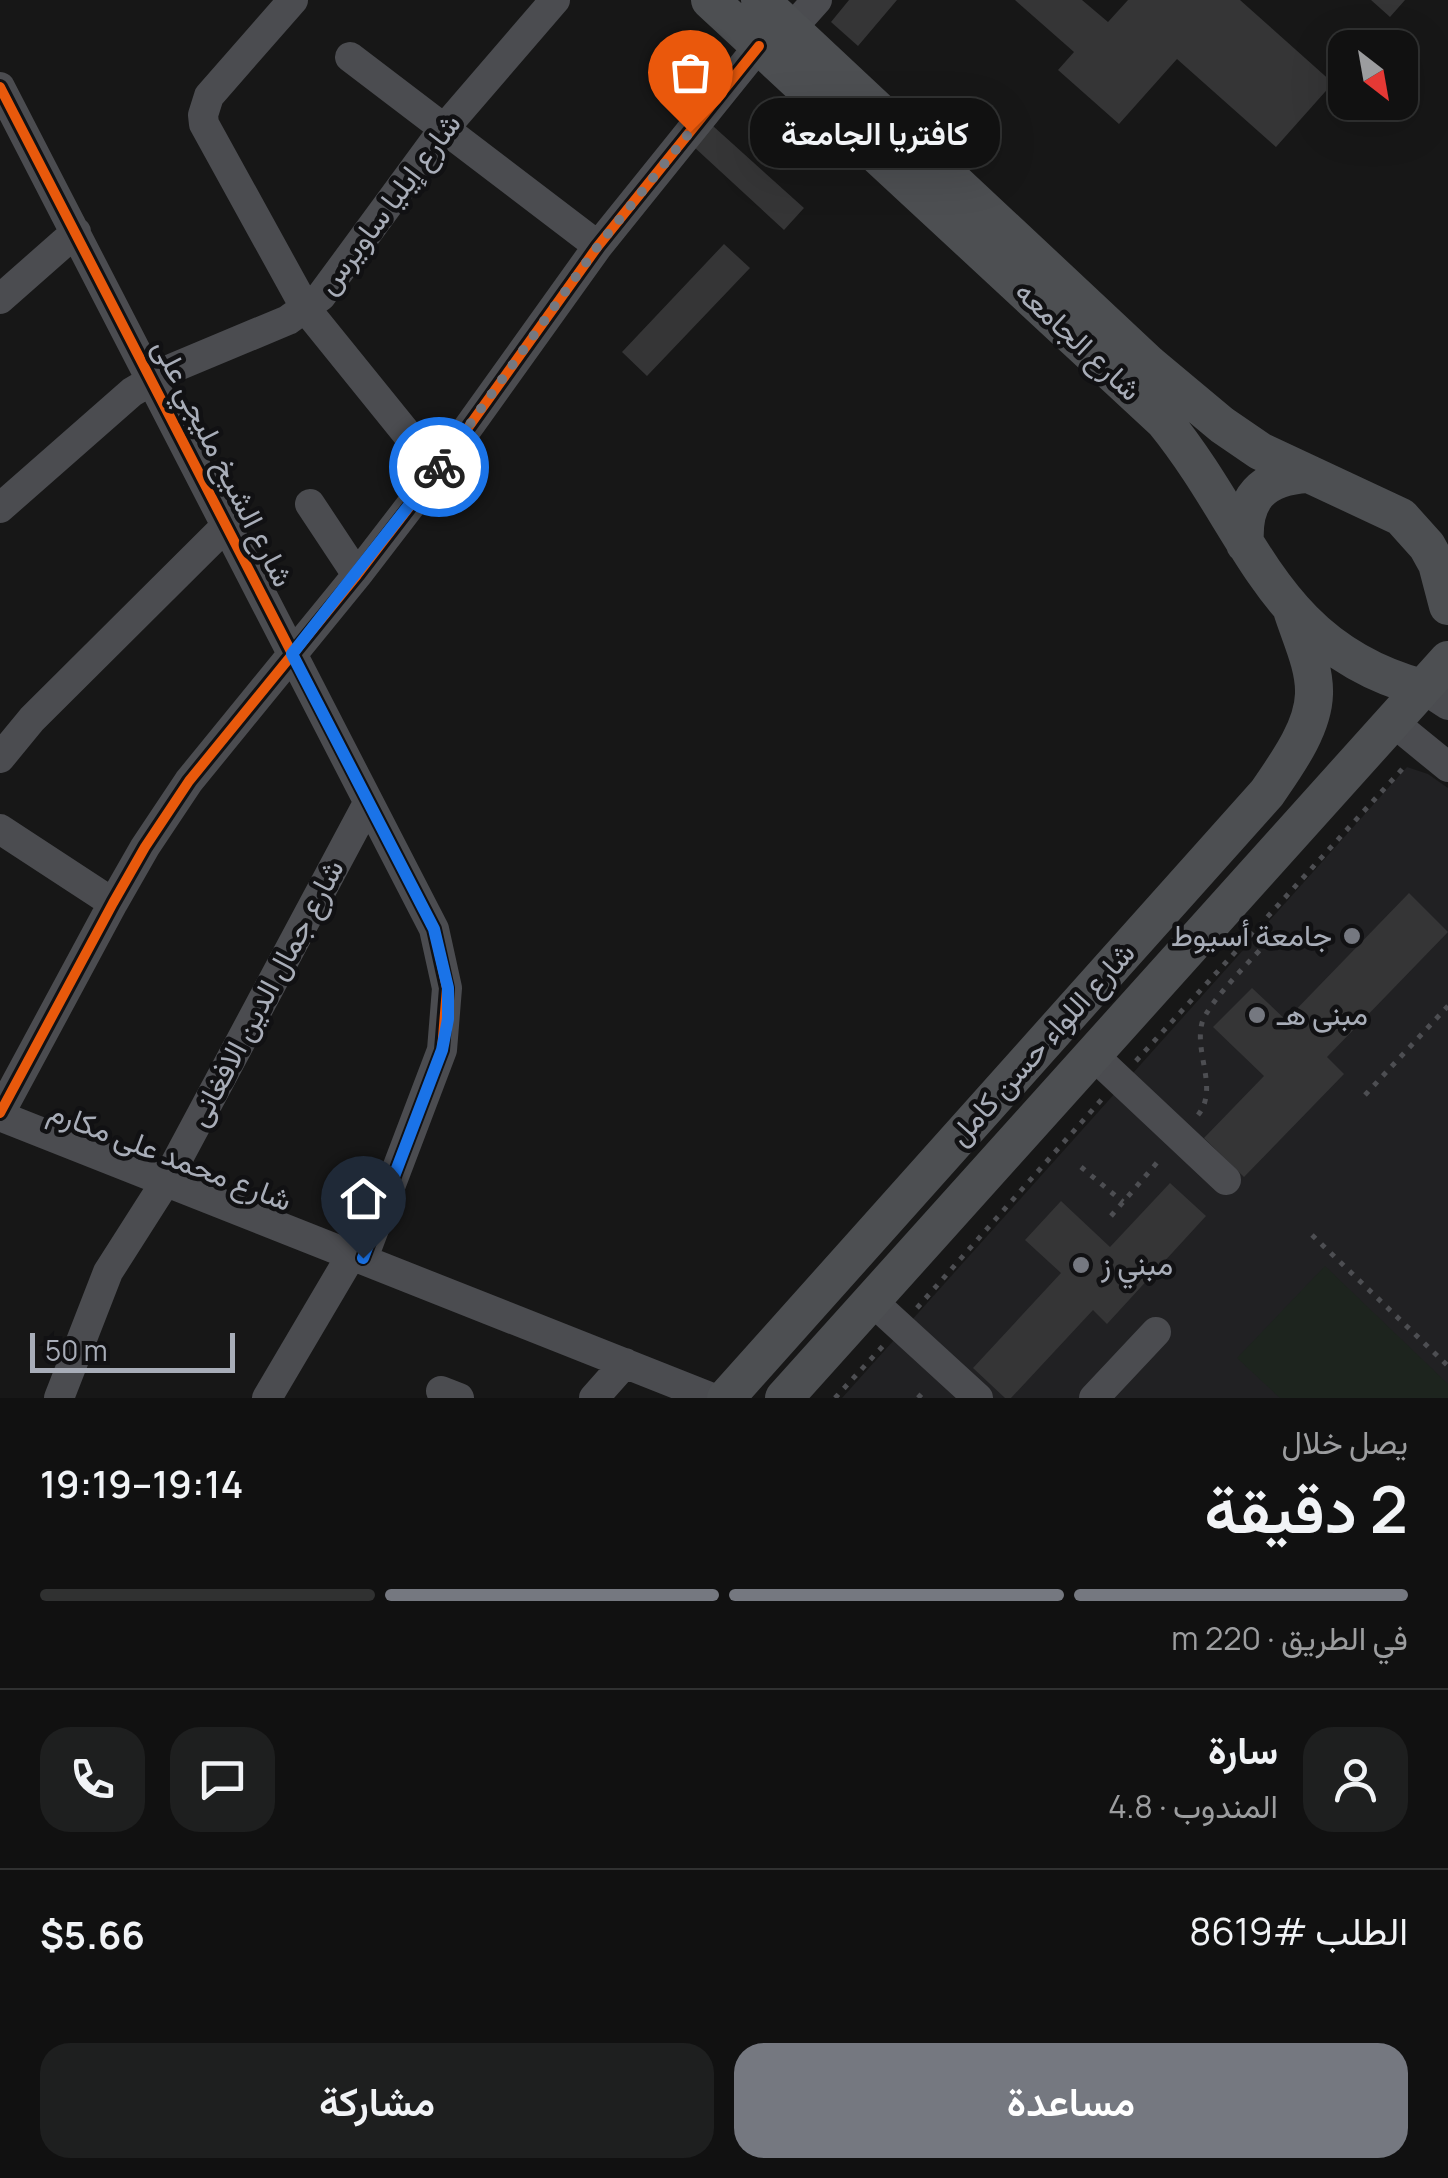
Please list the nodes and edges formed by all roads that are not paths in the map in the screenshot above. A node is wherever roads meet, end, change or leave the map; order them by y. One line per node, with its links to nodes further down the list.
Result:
1 (293, 0): 13 (street)
2 (555, 0): 9 (street, شارع إيليا ساويرس)
3 (710, 0): 6 (main road, شارع الجامعه)
4 (760, 0): 6 (main road, شارع الجامعه)
5 (817, 0): 6 (street)
6 (775, 38): 11 (street); 15 (main road, شارع الجامعه); 16 (main road, شارع الجامعه)
7 (350, 58): 9 (street)
8 (0, 87): 10 (street, شارع الشيخ مليجي على)
9 (443, 130): 11 (street); 13 (street, شارع إيليا ساويرس)
10 (76, 232): 12 (street); 14 (street, شارع الشيخ مليجي على)
11 (598, 246): 17 (street)
12 (0, 299)
13 (306, 309): 14 (street, شارع إيليا ساويرس); 17 (street)
14 (153, 378): 20 (street, شارع إيليا ساويرس); 23 (street, شارع الشيخ مليجي على)
15 (1222, 425): 16 (main road); 18 (main road, شارع الجامعه)
16 (1192, 454): 24 (main road, شارع الجامعه)
17 (437, 471): 25 (street)
18 (1307, 474): 21 (main road, شارع الجامعه); 24 (main road)
19 (310, 504): 25 (street)
20 (0, 508)
21 (1402, 516): 22 (main road); 26 (main road, شارع الجامعه)
22 (1448, 522)
23 (227, 525): 28 (street, شارع الشيخ مليجي على); 32 (street)
24 (1245, 544): 27 (main road, شارع الجامعه)
25 (357, 575): 28 (street)
26 (1448, 606)
27 (1292, 610): 30 (main road, شارع الجامعه); 43 (main road, شارع اللواء حسن كامل)
28 (292, 654): 34 (street, شارع الشيخ مليجي على); 36 (street)
29 (1448, 660): 30 (main road, شارع اللواء حسن كامل)
30 (1435, 697): 31 (main road, شارع اللواء حسن كامل)
31 (1392, 722): 33 (street); 37 (main road, شارع اللواء حسن كامل)
32 (0, 758)
33 (1448, 767)
34 (368, 803): 40 (street, شارع جمال الدين الافغانى); 41 (street, شارع الشيخ مليجي على)
35 (0, 829): 36 (street)
36 (112, 903): 38 (street)
37 (1093, 1055): 39 (street); 42 (main road, شارع اللواء حسن كامل)
38 (0, 1115): 40 (street, شارع محمد على مكارم)
39 (1226, 1180)
40 (166, 1181): 41 (street, شارع محمد على مكارم); 47 (street, شارع جمال الدين الافغانى)
41 (358, 1256): 46 (street, شارع محمد على مكارم); 48 (street, شارع الشيخ مليجي على)
42 (872, 1301): 44 (main road, شارع اللواء حسن كامل); 53 (street)
43 (812, 1304): 44 (main road); 51 (main road, شارع اللواء حسن كامل)
44 (846, 1330): 52 (main road, شارع اللواء حسن كامل)
45 (1156, 1332): 54 (street)
46 (626, 1363): 49 (street); 50 (street, شارع محمد على مكارم)
47 (59, 1398)
48 (267, 1398)
49 (594, 1398)
50 (712, 1398)
51 (726, 1398)
52 (784, 1398)
53 (978, 1398)
54 (1094, 1398)

